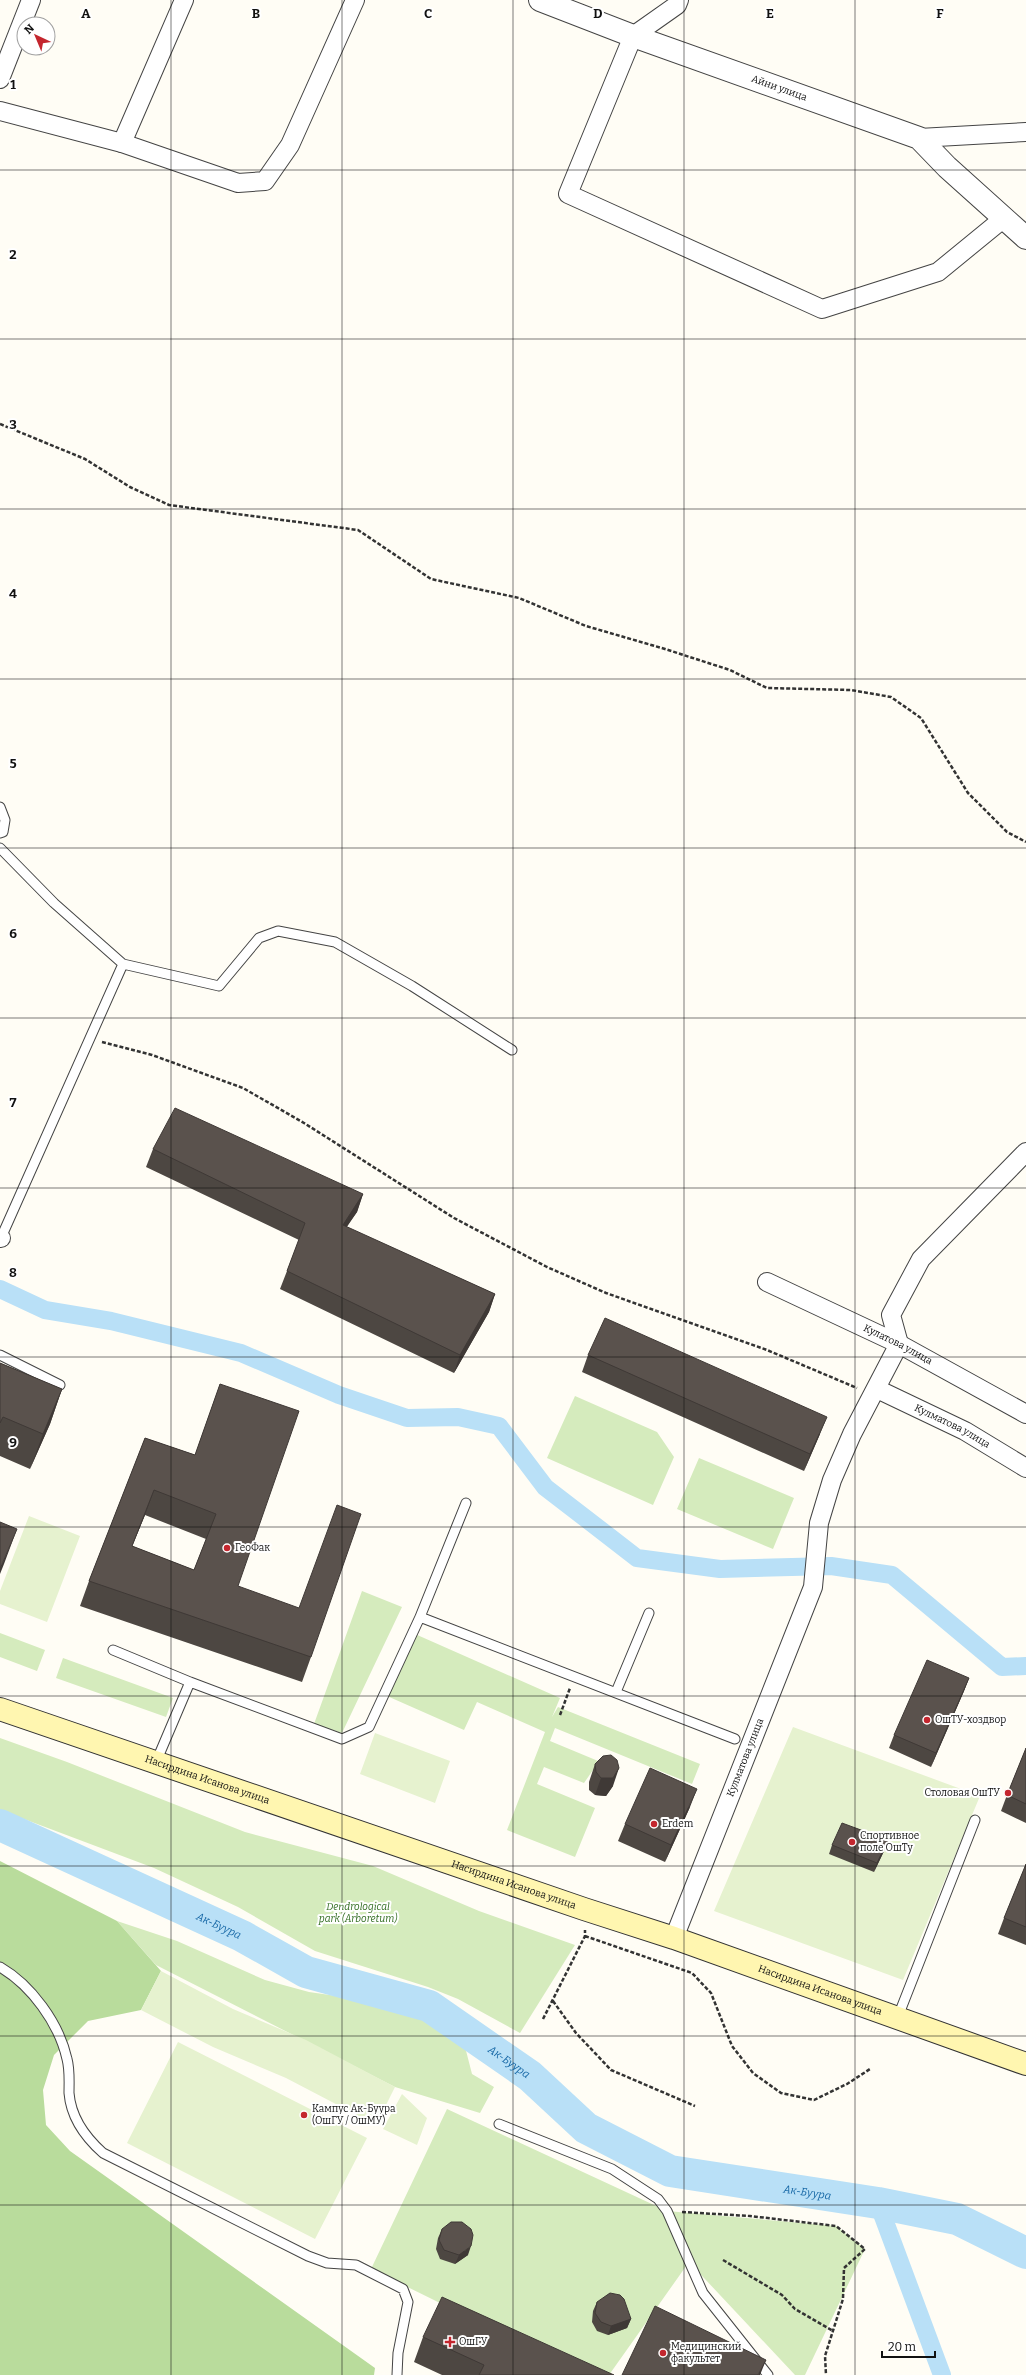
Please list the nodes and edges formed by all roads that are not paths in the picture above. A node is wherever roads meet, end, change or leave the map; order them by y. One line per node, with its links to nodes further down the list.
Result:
1 (31, 0): 7 (street)
2 (184, 0): 11 (street)
3 (356, 0): 11 (street)
4 (540, 0): 6 (street, Айни улица)
5 (679, 0): 6 (street)
6 (633, 36): 10 (street, Айни улица); 12 (street)
7 (0, 79)
8 (0, 111): 11 (street)
9 (1026, 132): 10 (street, Айни улица)
10 (919, 138): 12 (street)
11 (122, 143)
12 (1004, 218): 13 (street)
13 (1026, 238)
14 (0, 807): 15 (lane)
15 (0, 833)
16 (0, 848): 17 (lane)
17 (123, 964): 18 (lane); 20 (lane)
18 (512, 1050)
19 (1026, 1152): 22 (street)
20 (0, 1239)
21 (767, 1282): 22 (street, Кулатова улица)
22 (899, 1344): 25 (street, Кулматова улица); 26 (street, Кулатова улица)
23 (0, 1355): 24 (lane)
24 (60, 1385)
25 (877, 1389): 27 (street, Кулматова улица); 38 (street, Кулматова улица)
26 (1026, 1414)
27 (1026, 1468)
28 (466, 1503): 30 (lane)
29 (649, 1613): 33 (lane)
30 (420, 1617): 32 (lane); 33 (lane)
31 (113, 1650): 32 (lane)
32 (190, 1682): 36 (lane)
33 (616, 1692): 35 (lane)
34 (0, 1709): 36 (main road, Насирдина Исанова улица)
35 (735, 1739)
36 (156, 1762): 38 (main road, Насирдина Исанова улица)
37 (975, 1820): 40 (lane)
38 (674, 1938): 40 (main road, Насирдина Исанова улица)
39 (0, 1967): 43 (lane)
40 (897, 2018): 41 (main road, Насирдина Исанова улица)
41 (1026, 2064)
42 (499, 2124): 44 (lane)
43 (397, 2375)
44 (768, 2375)

